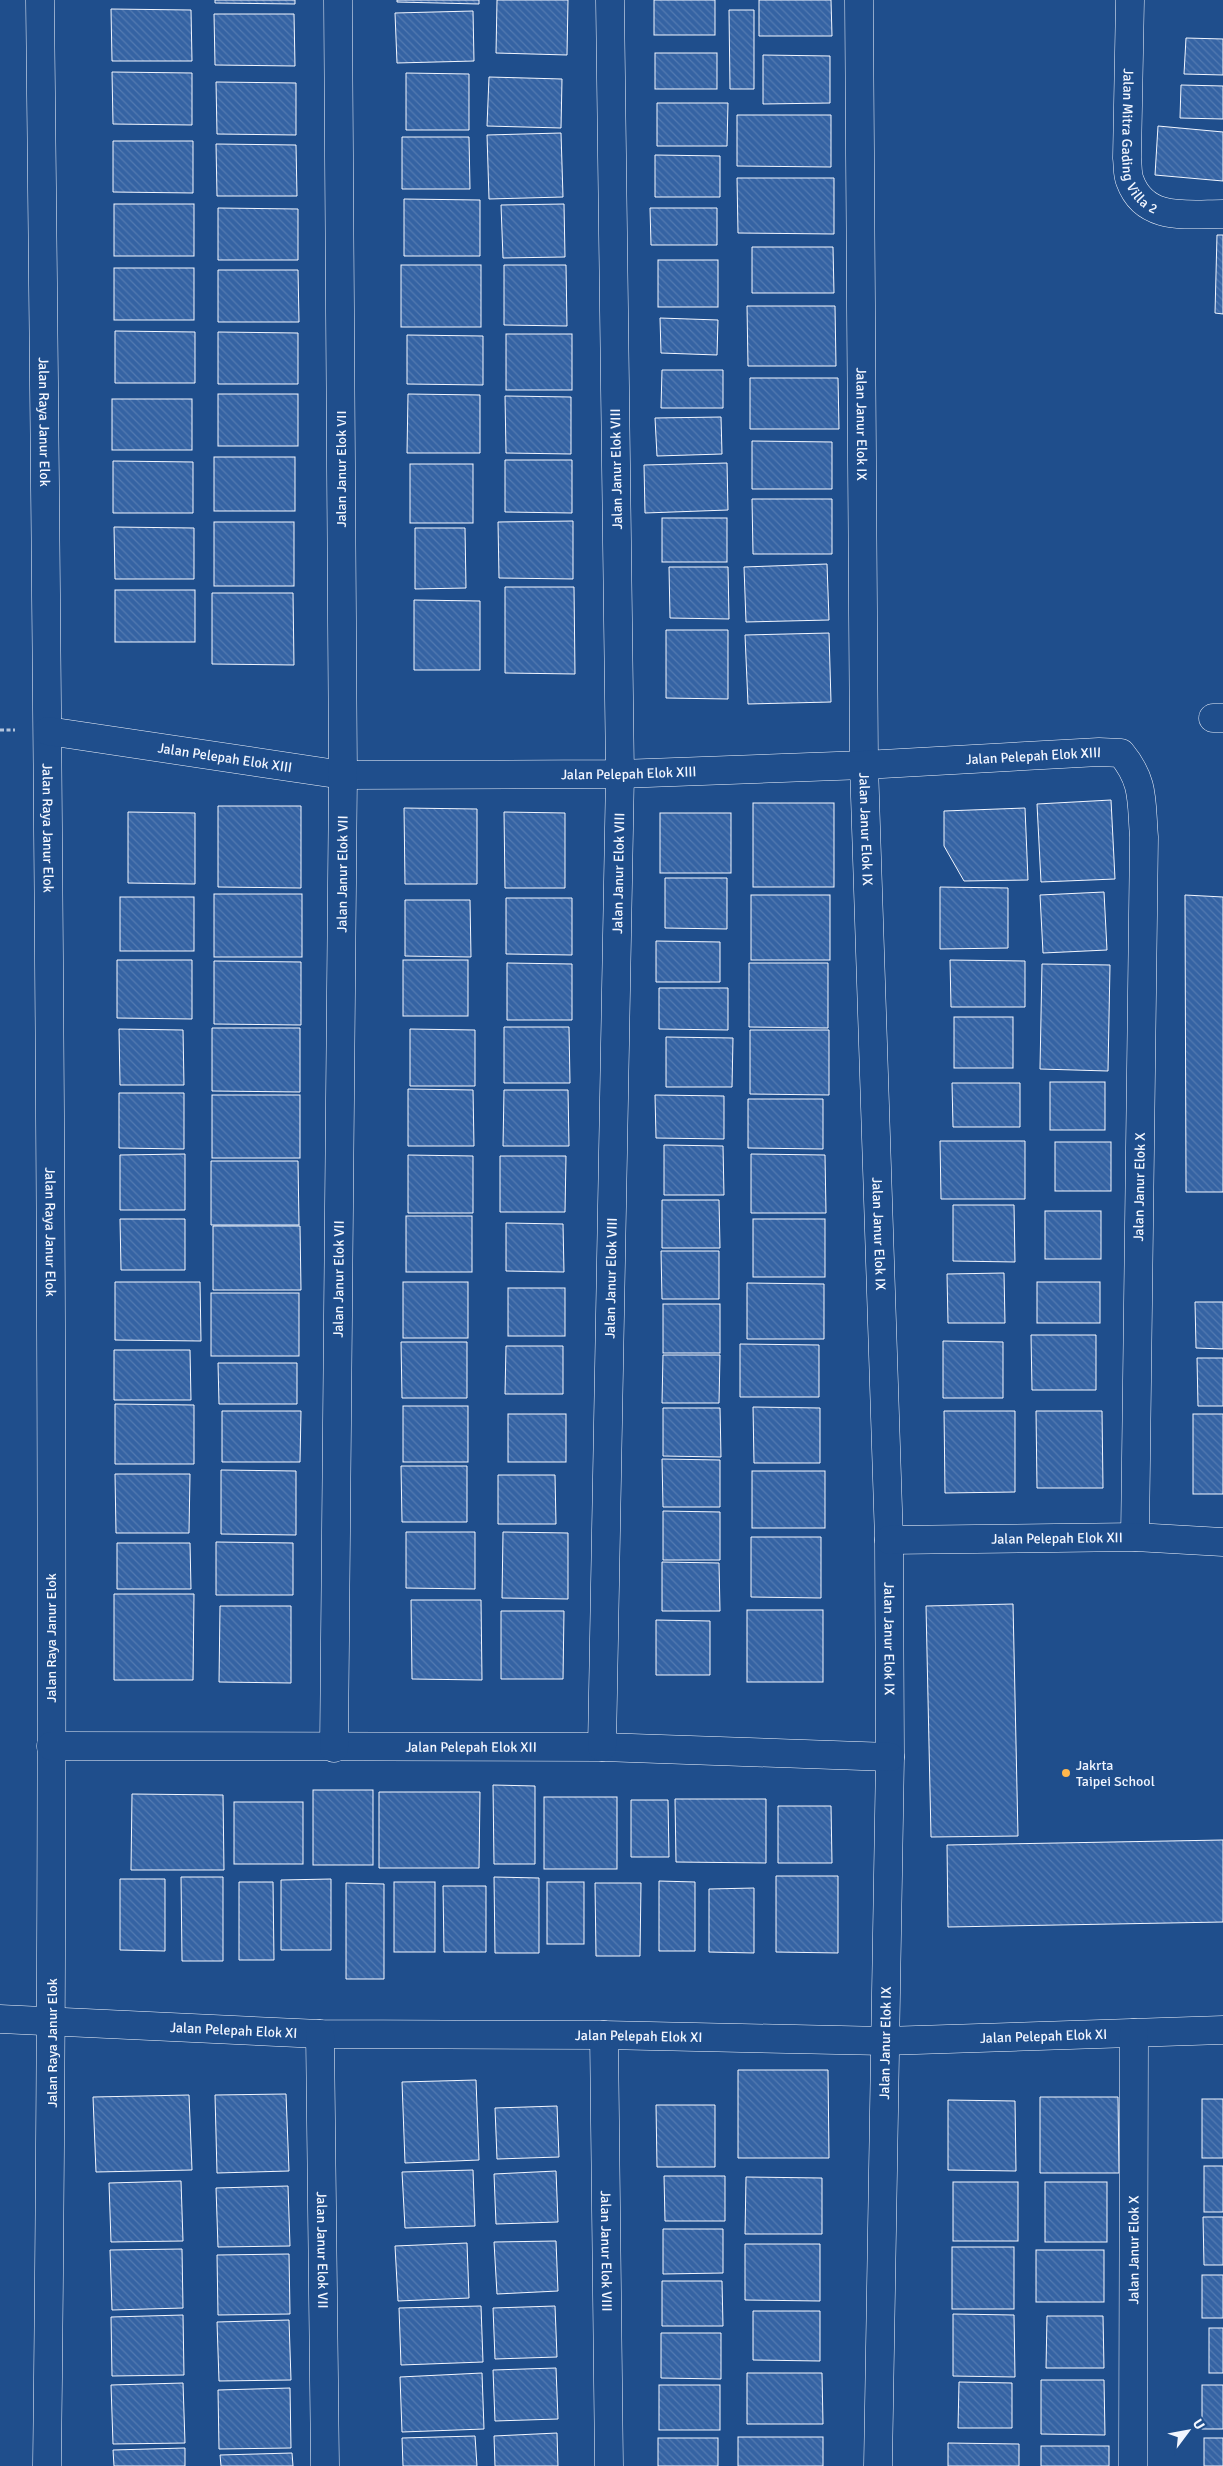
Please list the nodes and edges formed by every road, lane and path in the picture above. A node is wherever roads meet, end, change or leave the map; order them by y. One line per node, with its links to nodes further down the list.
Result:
1 (40, 0): 9 (street, Jalan Raya Janur Elok)
2 (338, 0): 12 (street, Jalan Janur Elok VII)
3 (610, 0): 11 (street, Jalan Janur Elok VIII)
4 (859, 0): 10 (street, Jalan Janur Elok IX)
5 (1130, 0): 6 (street, Jalan Mitra Gading Villa 2)
6 (1223, 214)
7 (0, 730): 8 (path)
8 (19, 730)
9 (48, 731): 12 (street, Jalan Pelepah Elok XIII); 17 (street, Jalan Raya Janur Elok)
10 (864, 765): 11 (street, Jalan Pelepah Elok XIII); 13 (street, Jalan Pelepah Elok XIII); 15 (street, Jalan Janur Elok IX)
11 (620, 774): 12 (street, Jalan Pelepah Elok XIII); 19 (street, Jalan Janur Elok VIII)
12 (344, 775): 18 (street, Jalan Janur Elok VII)
13 (1144, 837): 14 (street, Jalan Janur Elok X)
14 (1135, 1537): 15 (street, Jalan Pelepah Elok XII); 16 (street, Jalan Pelepah Elok XII)
15 (889, 1540): 20 (street, Jalan Janur Elok IX)
16 (1223, 1542)
17 (51, 1746): 18 (street, Jalan Pelepah Elok XII); 22 (street, Jalan Raya Janur Elok)
18 (334, 1748): 19 (street, Jalan Pelepah Elok XII)
19 (602, 1748): 20 (street, Jalan Pelepah Elok XII)
20 (890, 1757): 27 (street, Jalan Janur Elok IX)
21 (0, 2020): 22 (street, Jalan Pelepah Elok XI)
22 (46, 2021): 25 (street, Jalan Pelepah Elok XI); 28 (street, Jalan Raya Janur Elok)
23 (1223, 2030): 24 (street, Jalan Pelepah Elok XI)
24 (1134, 2033): 27 (street, Jalan Pelepah Elok XI); 32 (street, Jalan Janur Elok X)
25 (320, 2034): 26 (street, Jalan Pelepah Elok XI); 29 (street, Jalan Janur Elok VII)
26 (604, 2035): 27 (street, Jalan Pelepah Elok XI); 30 (street, Jalan Janur Elok VIII)
27 (885, 2041): 31 (street, Jalan Janur Elok IX)
28 (47, 2466)
29 (325, 2466)
30 (608, 2466)
31 (878, 2466)
32 (1133, 2466)

